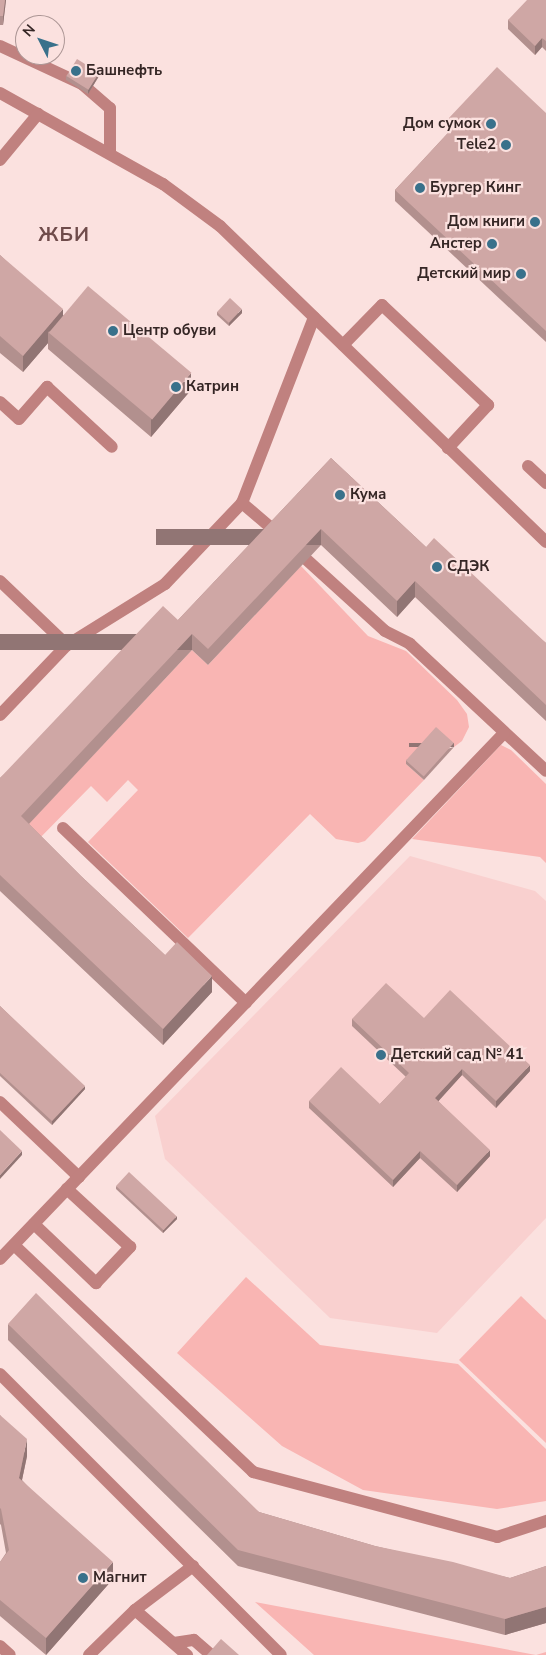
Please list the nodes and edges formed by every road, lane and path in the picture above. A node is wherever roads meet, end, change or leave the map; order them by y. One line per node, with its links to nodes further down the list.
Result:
1 (0, 46): 4 (lane)
2 (0, 93): 3 (lane)
3 (38, 114): 4 (lane); 5 (lane)
4 (110, 153): 6 (lane)
5 (0, 160)
6 (314, 317): 7 (lane); 13 (lane)
7 (343, 345): 10 (lane); 10 (lane)
8 (0, 402): 9 (lane)
9 (112, 447)
10 (448, 448): 15 (lane)
11 (528, 466): 12 (lane)
12 (546, 483)
13 (242, 503): 14 (lane); 18 (lane)
14 (276, 532)
15 (546, 542)
16 (307, 560): 20 (lane)
17 (0, 580): 18 (lane)
18 (67, 645): 19 (lane)
19 (0, 715)
20 (504, 733): 21 (lane); 23 (lane)
21 (546, 772)
22 (63, 828): 23 (lane)
23 (246, 1003): 25 (lane)
24 (0, 1102): 25 (lane)
25 (79, 1176): 26 (lane)
26 (67, 1189): 27 (lane); 27 (lane)
27 (34, 1224): 28 (lane)
28 (14, 1245): 29 (lane); 31 (lane)
29 (0, 1259)
30 (0, 1374): 32 (lane)
31 (546, 1521)
32 (193, 1566): 33 (lane); 40 (lane)
33 (135, 1610): 34 (lane); 38 (lane)
34 (174, 1643): 36 (lane); 39 (lane)
35 (0, 1646): 37 (lane)
36 (210, 1654)
37 (10, 1655)
38 (89, 1655)
39 (187, 1655)
40 (281, 1655)

